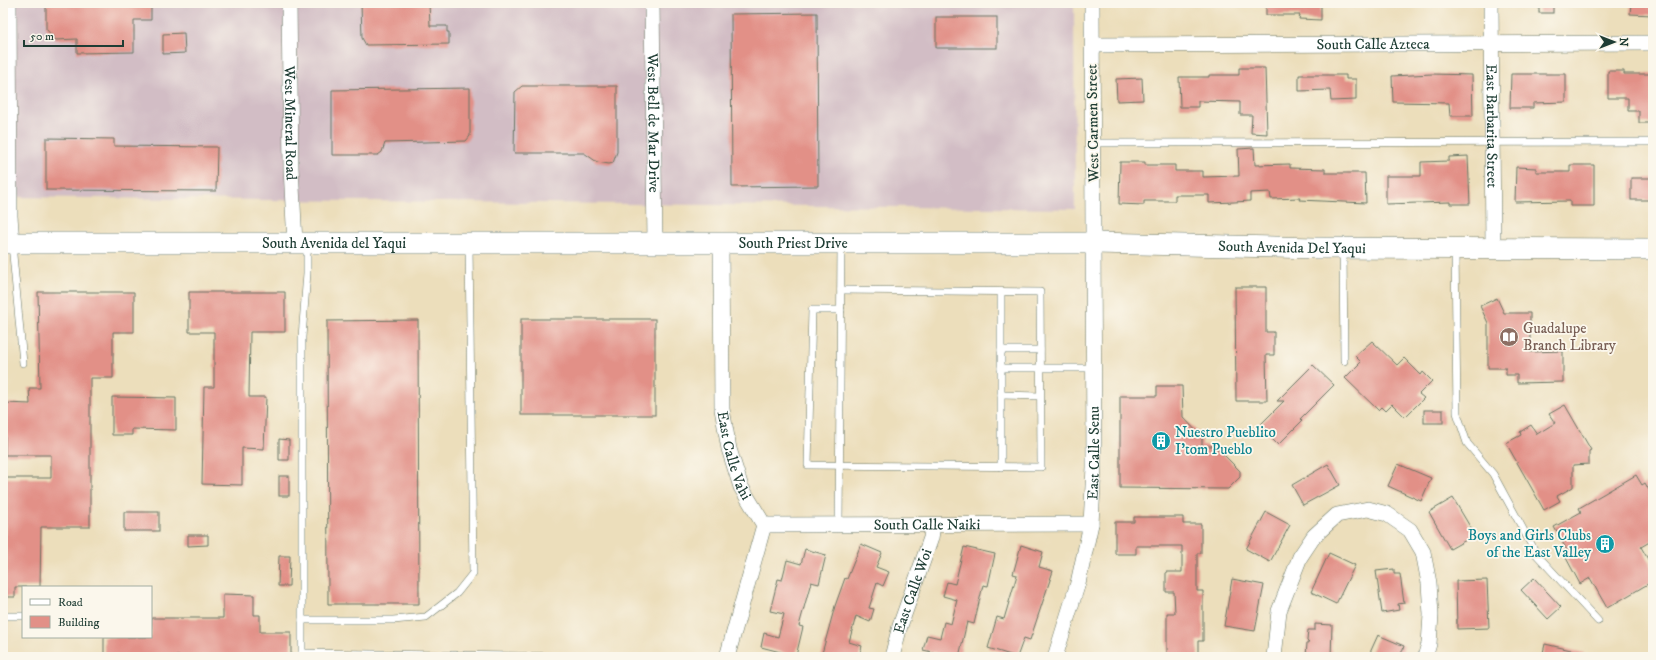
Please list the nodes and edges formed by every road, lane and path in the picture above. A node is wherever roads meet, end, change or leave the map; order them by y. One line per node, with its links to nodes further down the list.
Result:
1 (9, 3): 12 (street)
2 (289, 3): 13 (street, West Mineral Road)
3 (652, 3): 15 (street, West Bell de Mar Drive)
4 (1092, 3): 7 (street, West Carmen Street)
5 (1491, 3): 8 (street, East Barbarita Street)
6 (1653, 43): 8 (street, South Calle Azteca)
7 (1092, 45): 8 (street, South Calle Azteca); 11 (street, West Carmen Street)
8 (1491, 45): 9 (street, East Barbarita Street)
9 (1492, 142): 10 (lane); 11 (lane); 22 (street, East Barbarita Street)
10 (1653, 142)
11 (1093, 143): 19 (street, West Carmen Street)
12 (8, 243): 13 (street, South Avenida del Yaqui); 30 (lane)
13 (301, 243): 14 (street, South Avenida del Yaqui); 44 (lane)
14 (469, 243): 15 (street, South Avenida del Yaqui); 44 (lane)
15 (655, 243): 16 (street, South Priest Drive)
16 (721, 243): 17 (street, South Priest Drive); 39 (street, East Calle Vahi)
17 (841, 243): 18 (street, South Priest Drive); 24 (lane)
18 (931, 243): 19 (street, South Avenida Del Yaqui)
19 (1094, 243): 20 (street, South Avenida Del Yaqui); 33 (street, East Calle Senu)
20 (1342, 248): 21 (street, South Avenida Del Yaqui); 29 (lane)
21 (1455, 248): 22 (street, South Avenida Del Yaqui); 45 (lane)
22 (1493, 248): 23 (street, South Avenida Del Yaqui)
23 (1653, 249)
24 (841, 290): 25 (lane); 26 (lane)
25 (1001, 292): 27 (lane); 28 (lane)
26 (841, 310): 36 (lane); 36 (lane)
27 (1001, 350): 28 (lane); 31 (lane)
28 (1040, 350): 32 (lane)
29 (1344, 361)
30 (23, 364)
31 (1001, 368): 32 (lane); 34 (lane)
32 (1040, 368): 33 (lane); 35 (lane)
33 (1094, 368): 38 (street, East Calle Senu)
34 (1001, 395): 35 (lane); 37 (lane)
35 (1040, 396): 37 (lane)
36 (840, 467): 37 (lane); 40 (lane)
37 (1001, 467)
38 (1090, 524): 41 (street, South Calle Naiki); 52 (street, East Calle Senu)
39 (764, 525): 40 (street, South Calle Naiki); 50 (street)
40 (839, 525): 41 (street, South Calle Naiki)
41 (932, 525): 51 (street, East Calle Woi)
42 (3, 616): 43 (lane)
43 (22, 616)
44 (302, 620): 46 (lane)
45 (1598, 621)
46 (302, 655): 47 (lane)
47 (435, 656): 48 (lane)
48 (516, 656): 49 (lane)
49 (588, 657)
50 (727, 657)
51 (892, 657)
52 (1055, 657)
53 (1274, 657): 54 (street)
54 (1425, 657)

